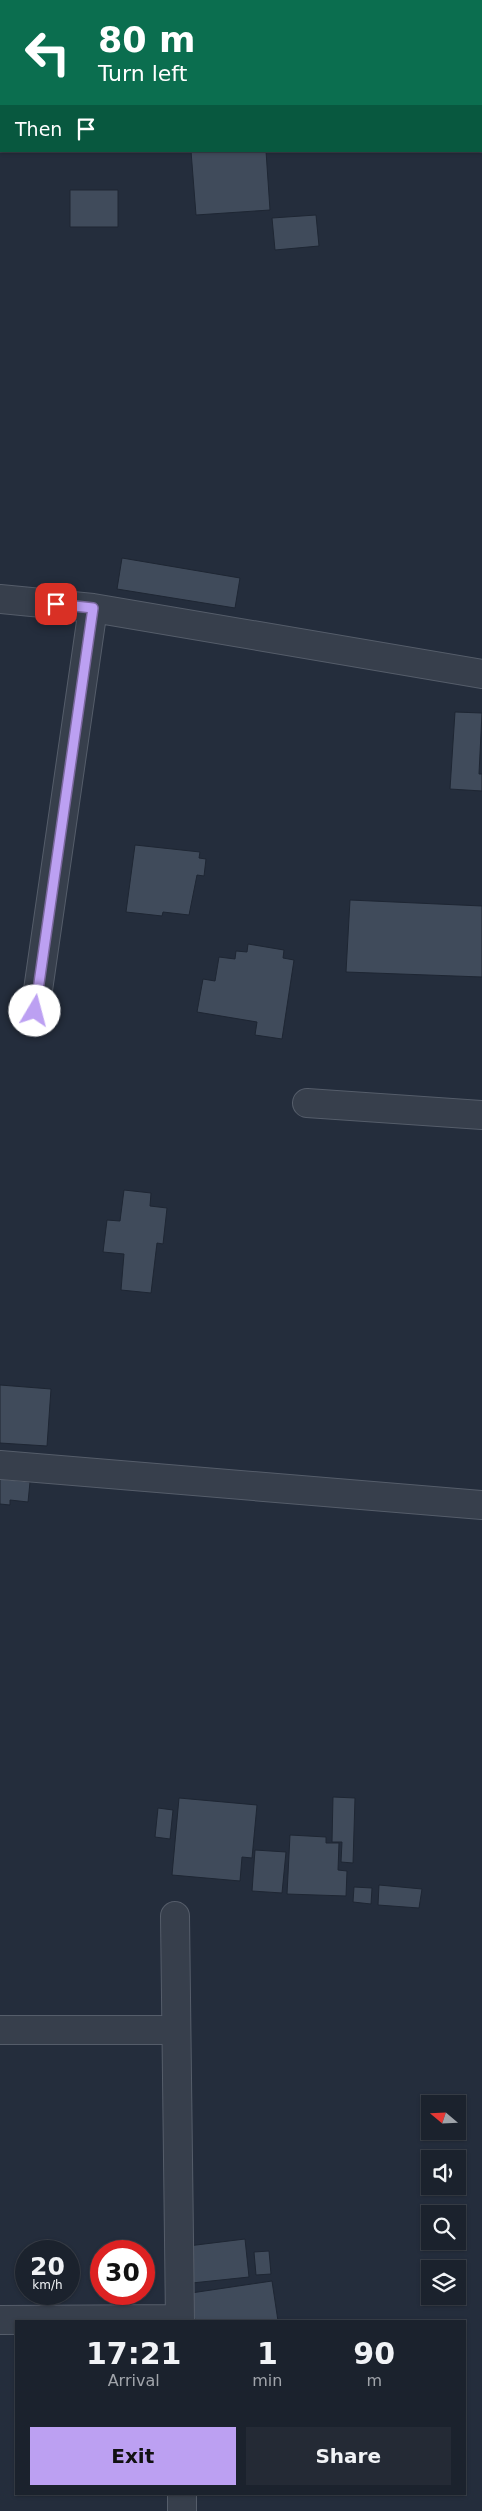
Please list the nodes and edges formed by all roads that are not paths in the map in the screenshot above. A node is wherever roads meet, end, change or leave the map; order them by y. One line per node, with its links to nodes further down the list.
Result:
1 (0, 599): 2 (street)
2 (93, 608): 3 (street); 4 (street)
3 (482, 674)
4 (35, 1011)
5 (307, 1103): 6 (street)
6 (482, 1114)
7 (0, 1465): 8 (street)
8 (482, 1505)
9 (175, 1916): 11 (street)
10 (0, 2030): 11 (street)
11 (176, 2030): 13 (street)
12 (0, 2320): 13 (street)
13 (180, 2320)
14 (182, 2495): 15 (street)
15 (182, 2511)

